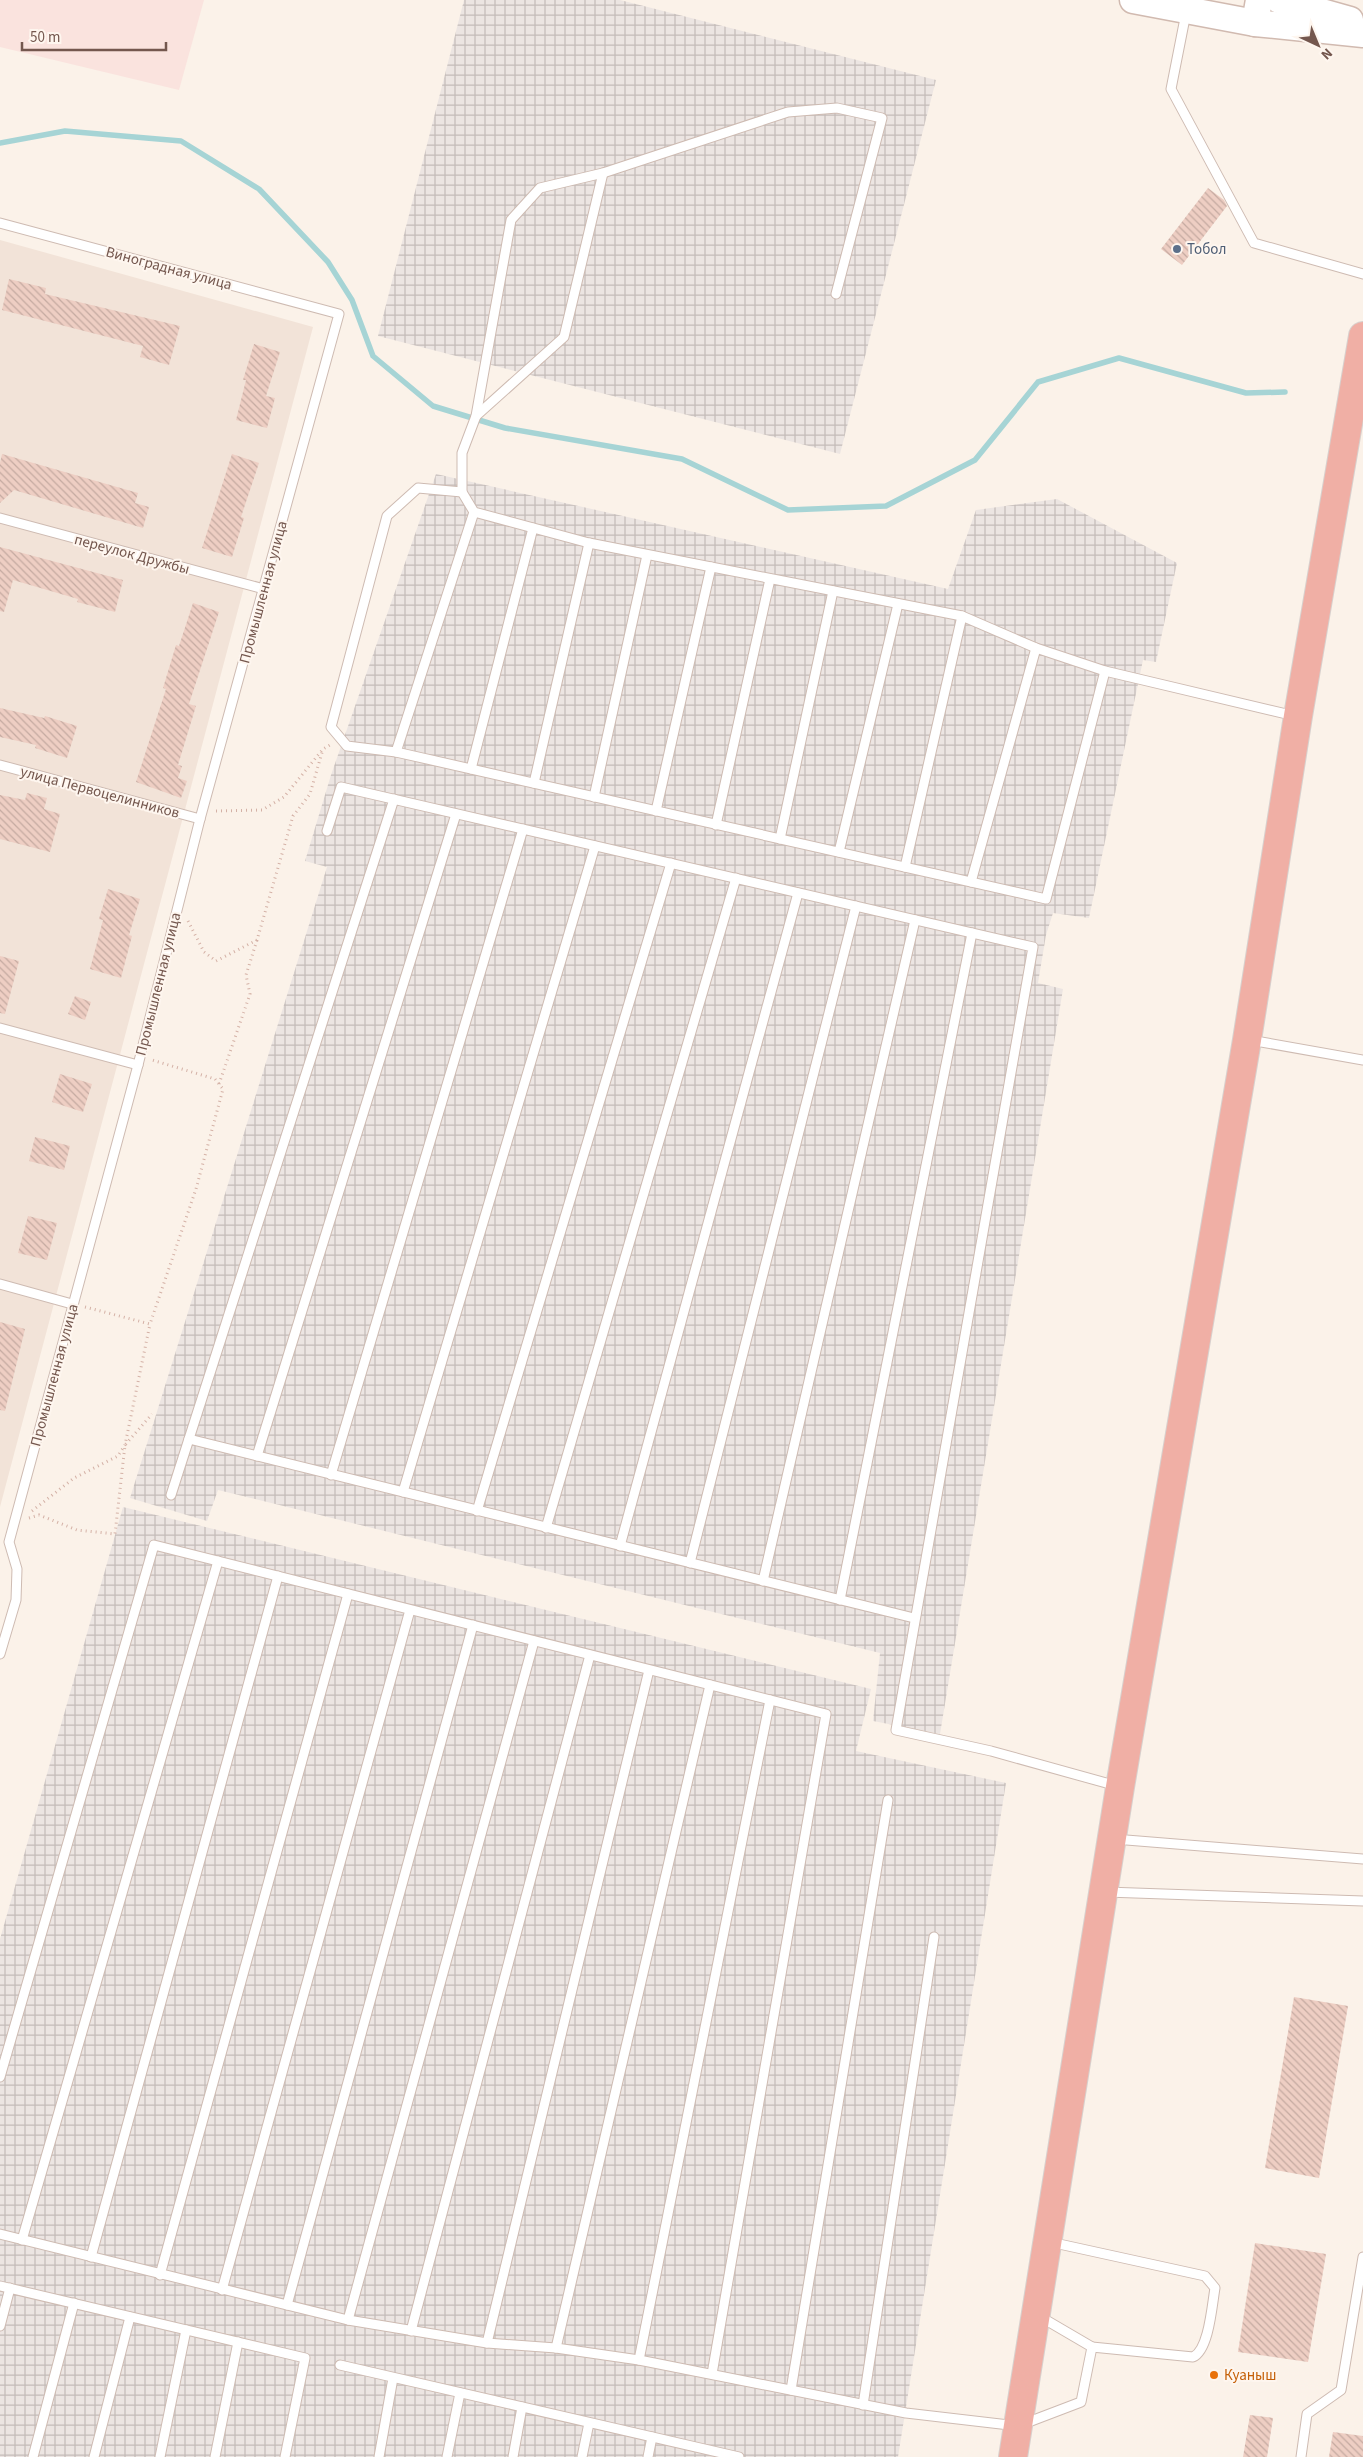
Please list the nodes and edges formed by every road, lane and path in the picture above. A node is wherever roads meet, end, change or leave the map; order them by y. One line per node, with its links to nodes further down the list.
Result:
1 (1133, 0): 3 (main road)
2 (1279, 0): 5 (main road)
3 (1187, 10): 4 (main road); 9 (lane)
4 (1257, 11): 6 (main road)
5 (1363, 24)
6 (1363, 34)
7 (603, 173): 10 (lane); 13 (lane); 13 (lane)
8 (0, 223): 11 (lane, Виноградная улица)
9 (1363, 274)
10 (836, 294)
11 (339, 314): 22 (lane, Промышленная улица)
12 (1363, 336): 28 (highway)
13 (476, 416): 14 (lane)
14 (462, 492): 15 (lane); 29 (lane)
15 (474, 512): 17 (lane); 31 (lane)
16 (0, 518): 22 (lane, переулок Дружбы)
17 (533, 528): 18 (lane); 33 (lane)
18 (589, 543): 19 (lane); 34 (lane)
19 (647, 555): 20 (lane); 35 (lane)
20 (711, 567): 21 (lane); 37 (lane)
21 (770, 579): 23 (lane); 40 (lane)
22 (264, 589): 39 (lane, Промышленная улица)
23 (833, 591): 24 (lane); 43 (lane)
24 (898, 604): 25 (lane); 45 (lane)
25 (962, 616): 26 (lane); 47 (lane)
26 (1036, 648): 27 (lane); 49 (lane)
27 (1105, 671): 28 (lane); 49 (lane)
28 (1298, 716): 57 (highway)
29 (341, 739): 30 (path); 31 (lane)
30 (323, 749): 39 (path); 55 (path)
31 (396, 752): 33 (lane)
32 (0, 765): 39 (lane, улица Первоцелинников)
33 (470, 769): 34 (lane)
34 (534, 783): 35 (lane)
35 (594, 797): 37 (lane)
36 (394, 799): 38 (lane); 42 (lane); 65 (lane)
37 (656, 811): 40 (lane)
38 (456, 814): 41 (lane); 67 (lane)
39 (201, 815): 51 (lane, Промышленная улица)
40 (716, 825): 43 (lane)
41 (523, 829): 44 (lane); 68 (lane)
42 (327, 831)
43 (780, 839): 45 (lane)
44 (595, 846): 46 (lane); 69 (lane)
45 (838, 852): 47 (lane)
46 (671, 864): 48 (lane); 71 (lane)
47 (905, 867): 49 (lane)
48 (736, 878): 50 (lane); 72 (lane)
49 (971, 882)
50 (798, 893): 52 (lane); 74 (lane)
51 (179, 902): 55 (path); 58 (lane, Промышленная улица)
52 (856, 906): 53 (lane); 76 (lane)
53 (916, 920): 54 (lane); 78 (lane)
54 (972, 933): 80 (lane); 82 (lane)
55 (257, 940): 60 (path)
56 (0, 1028): 58 (lane)
57 (1247, 1040): 59 (lane); 90 (highway)
58 (139, 1060): 60 (path); 62 (lane, Промышленная улица)
59 (1363, 1060)
60 (219, 1084): 63 (path)
61 (0, 1284): 62 (lane)
62 (72, 1304): 63 (path); 73 (lane, Промышленная улица)
63 (150, 1324): 66 (path)
64 (152, 1414): 66 (path)
65 (189, 1440): 67 (lane); 70 (lane)
66 (125, 1445): 66 (path)
67 (257, 1456): 68 (lane)
68 (331, 1474): 69 (lane)
69 (403, 1492): 71 (lane)
70 (171, 1495)
71 (477, 1511): 72 (lane)
72 (546, 1528): 74 (lane)
73 (5, 1543): 85 (lane, Промышленная улица)
74 (620, 1546): 76 (lane)
75 (218, 1561): 77 (lane); 97 (lane); 99 (lane)
76 (690, 1563): 78 (lane)
77 (278, 1576): 79 (lane); 101 (lane)
78 (763, 1581): 80 (lane)
79 (348, 1594): 81 (lane); 103 (lane)
80 (840, 1600): 82 (lane)
81 (410, 1610): 83 (lane); 106 (lane)
82 (914, 1618): 90 (lane)
83 (473, 1626): 84 (lane); 108 (lane)
84 (534, 1641): 86 (lane); 111 (lane)
85 (0, 1654)
86 (590, 1655): 87 (lane); 114 (lane)
87 (649, 1670): 88 (lane); 116 (lane)
88 (710, 1685): 89 (lane); 118 (lane)
89 (770, 1700): 119 (lane); 121 (lane)
90 (1120, 1787): 92 (highway)
91 (888, 1800): 123 (lane)
92 (1111, 1839): 93 (lane); 94 (highway)
93 (1363, 1858)
94 (1103, 1892): 95 (lane); 100 (highway)
95 (1363, 1901)
96 (934, 1937): 125 (lane)
97 (0, 2077)
98 (0, 2234): 99 (lane)
99 (22, 2240): 101 (lane)
100 (1047, 2241): 109 (highway); 117 (lane)
101 (91, 2257): 103 (lane)
102 (1363, 2257): 143 (lane)
103 (160, 2275): 106 (lane)
104 (0, 2286): 105 (lane)
105 (10, 2288): 107 (lane); 112 (lane)
106 (222, 2290): 108 (lane)
107 (74, 2303): 110 (lane); 131 (lane)
108 (287, 2305): 111 (lane)
109 (1036, 2314): 117 (lane); 128 (highway)
110 (130, 2316): 113 (lane); 132 (lane)
111 (348, 2320): 114 (lane)
112 (0, 2326)
113 (186, 2330): 115 (lane); 133 (lane)
114 (411, 2330): 116 (lane)
115 (238, 2342): 134 (lane); 135 (lane)
116 (487, 2343): 118 (lane)
117 (1092, 2347): 128 (lane)
118 (556, 2348): 119 (lane)
119 (638, 2360): 121 (lane)
120 (340, 2365): 122 (lane)
121 (712, 2374): 123 (lane)
122 (393, 2378): 124 (lane); 136 (lane)
123 (791, 2390): 125 (lane)
124 (460, 2393): 126 (lane); 137 (lane)
125 (863, 2404): 128 (lane)
126 (522, 2407): 127 (lane); 138 (lane)
127 (589, 2423): 129 (lane); 139 (lane)
128 (1018, 2426): 142 (highway)
129 (652, 2437): 130 (lane); 140 (lane)
130 (715, 2454): 141 (lane)
131 (33, 2457)
132 (94, 2457)
133 (160, 2457)
134 (215, 2457)
135 (286, 2457)
136 (379, 2457)
137 (447, 2457)
138 (513, 2457)
139 (582, 2457)
140 (648, 2457)
141 (739, 2457)
142 (1013, 2457)
143 (1300, 2457)

